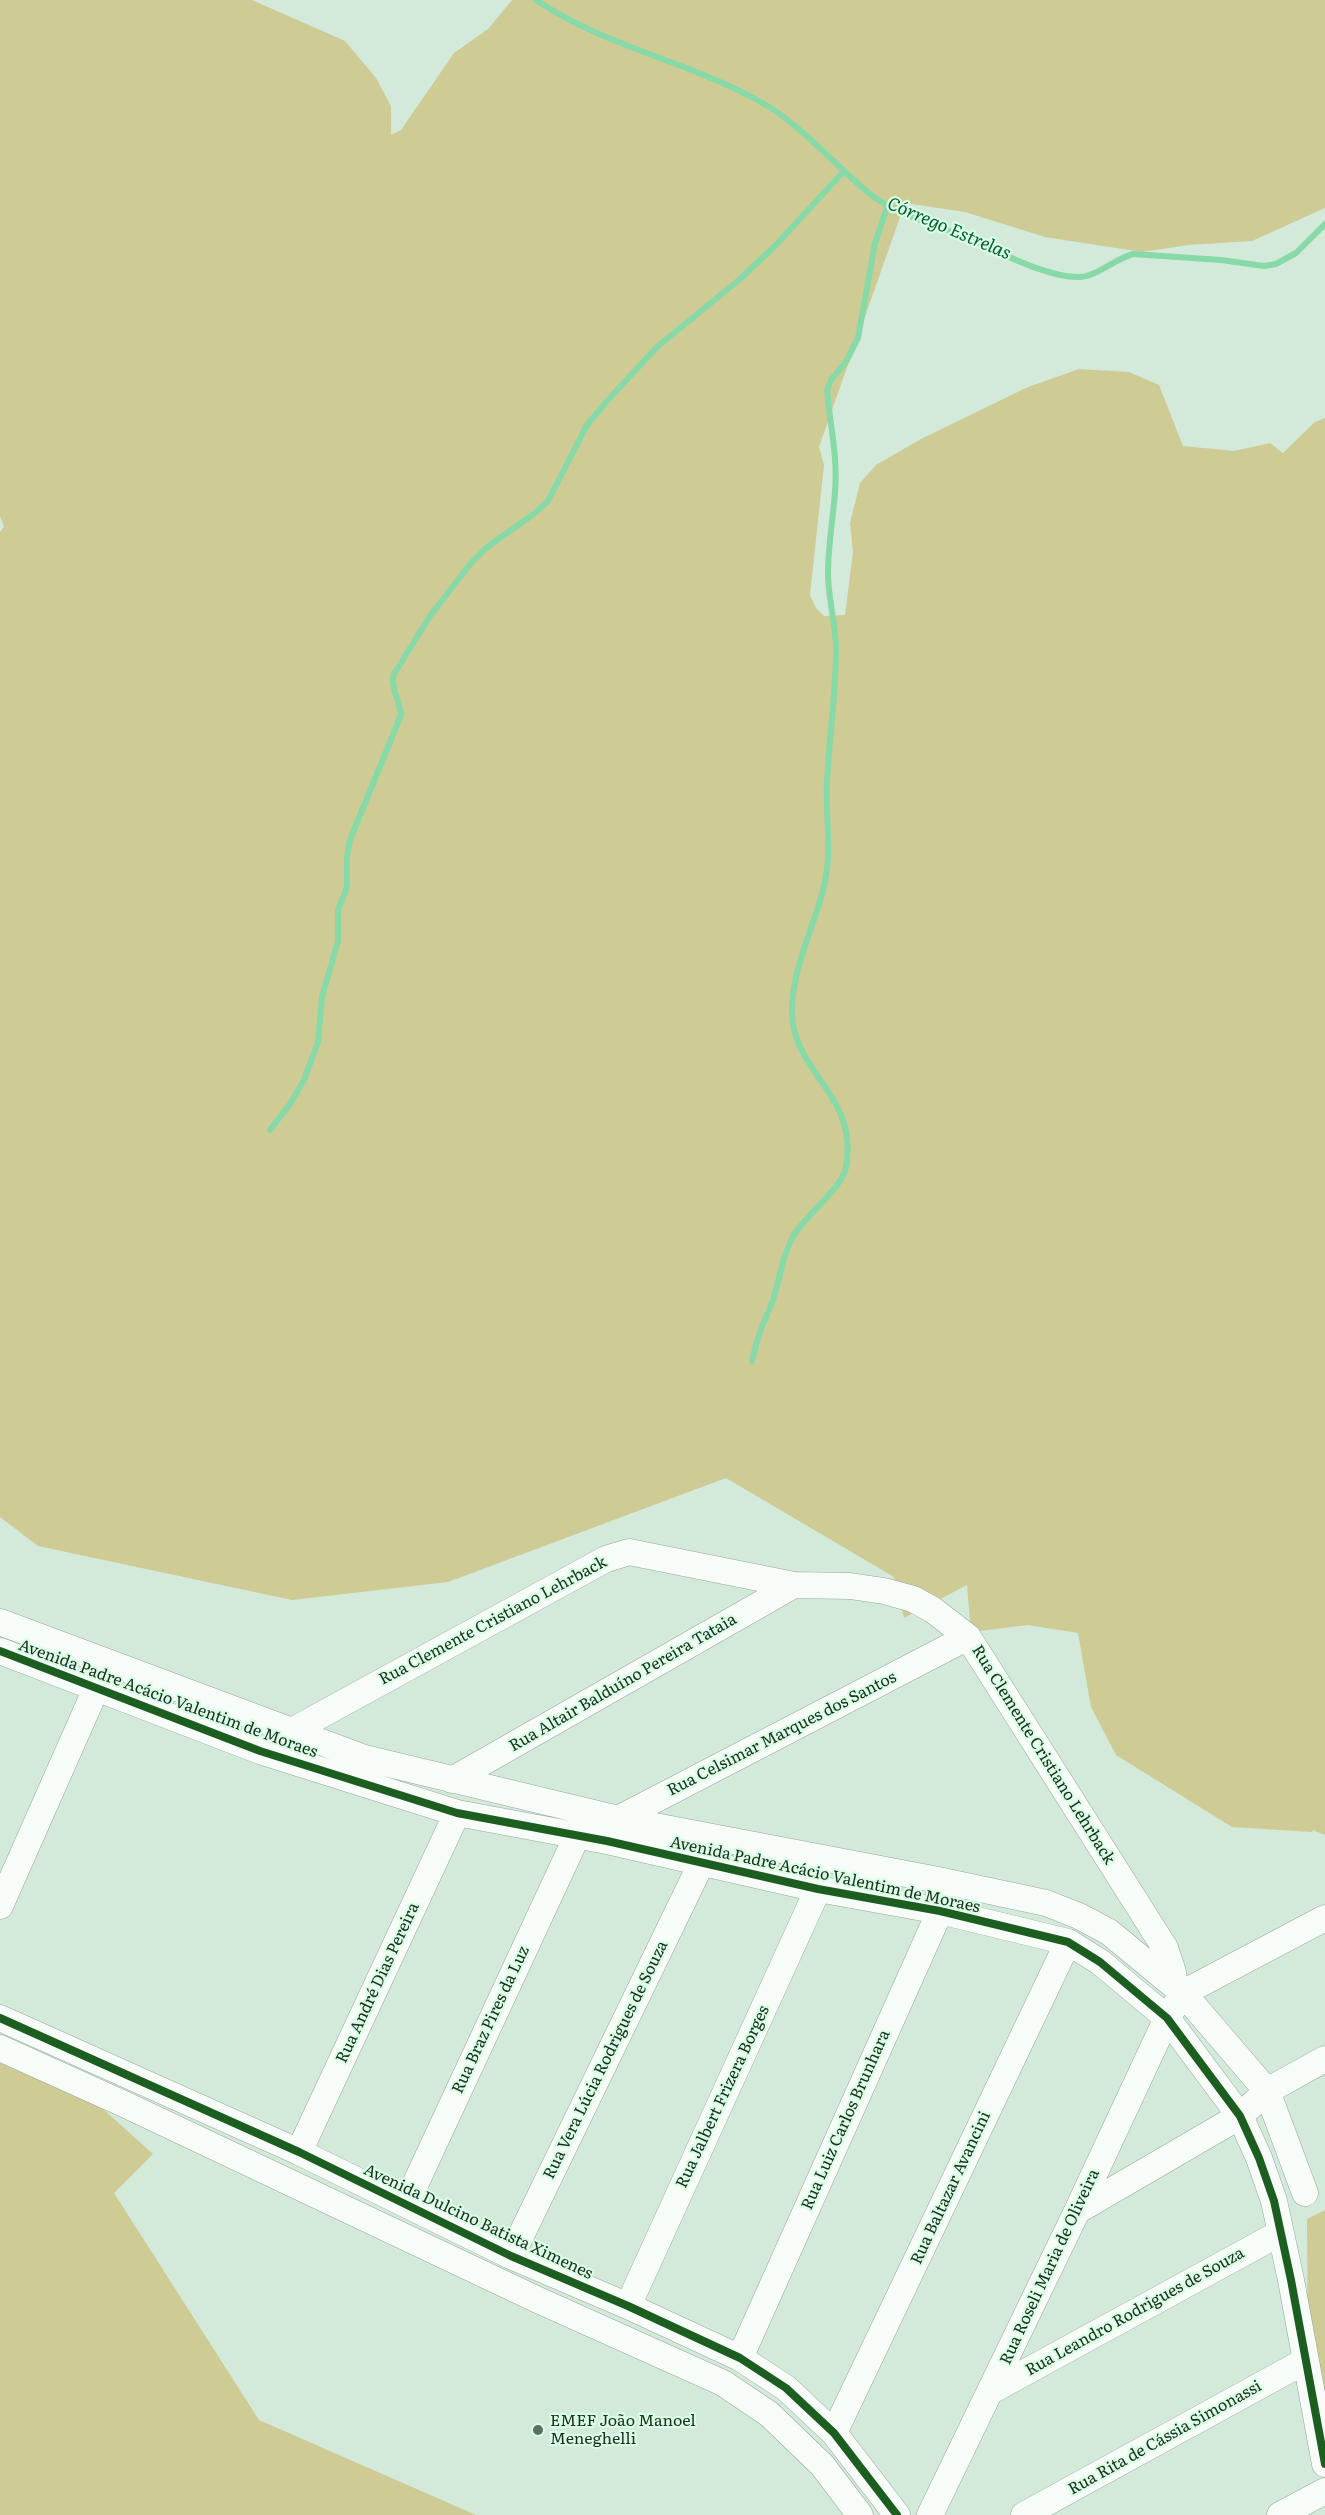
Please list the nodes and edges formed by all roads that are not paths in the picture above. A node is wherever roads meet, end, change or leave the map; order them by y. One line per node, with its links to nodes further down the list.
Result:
1 (794, 1585): 3 (street, Rua Clemente Cristiano Lehrback); 7 (street, Rua Clemente Cristiano Lehrback); 9 (street, Rua Altair Balduíno Pereira Tataia)
2 (0, 1622): 5 (street, Avenida Padre Acácio Valentim de Moraes)
3 (968, 1637): 12 (street, Rua Celsimar Marques dos Santos); 21 (street, Rua Clemente Cristiano Lehrback)
4 (0, 1651): 6 (street, Avenida Padre Acácio Valentim de Moraes)
5 (107, 1663): 6 (street); 7 (street, Avenida Padre Acácio Valentim de Moraes)
6 (96, 1689): 10 (street, Avenida Padre Acácio Valentim de Moraes); 17 (street)
7 (290, 1732): 8 (street, Avenida Padre Acácio Valentim de Moraes)
8 (364, 1758): 9 (street, Avenida Padre Acácio Valentim de Moraes); 10 (street)
9 (452, 1780): 12 (street, Avenida Padre Acácio Valentim de Moraes)
10 (354, 1781): 11 (street, Avenida Padre Acácio Valentim de Moraes)
11 (457, 1813): 13 (street, Avenida Padre Acácio Valentim de Moraes); 28 (street, Rua André Dias Pereira)
12 (612, 1830): 13 (street, Avenida Padre Acácio Valentim de Moraes); 14 (street, Avenida Padre Acácio Valentim de Moraes); 15 (street, Avenida Padre Acácio Valentim de Moraes)
13 (577, 1836): 31 (street, Rua Braz Pires da Luz)
14 (701, 1864): 16 (street, Avenida Padre Acácio Valentim de Moraes); 34 (street, Rua Vera Lúcia Rodrigues de Souza)
15 (938, 1880): 18 (street, Rua Luiz Carlos Brunhara); 21 (street, Avenida Padre Acácio Valentim de Moraes)
16 (818, 1889): 18 (street, Avenida Padre Acácio Valentim de Moraes); 35 (street, Rua Jalbert Frizera Borges)
17 (0, 1906)
18 (940, 1911): 20 (street, Avenida Padre Acácio Valentim de Moraes); 36 (street, Rua Luiz Carlos Brunhara)
19 (1325, 1918): 21 (street)
20 (1068, 1942): 23 (street, Avenida Padre Acácio Valentim de Moraes); 39 (street, Rua Baltazar Avancini)
21 (1178, 1989): 23 (street, Rua Roseli Maria de Oliveira); 26 (street, Avenida Padre Acácio Valentim de Moraes)
22 (0, 2018): 28 (street, Avenida Dulcino Batista Ximenes)
23 (1167, 2018): 27 (street, Avenida Padre Acácio Valentim de Moraes); 32 (street, Rua Roseli Maria de Oliveira)
24 (0, 2048): 42 (street)
25 (1325, 2059): 26 (street)
26 (1267, 2091): 27 (street); 29 (street, Avenida Padre Acácio Valentim de Moraes)
27 (1240, 2115): 30 (street, Avenida Padre Acácio Valentim de Moraes); 32 (street)
28 (299, 2152): 31 (street, Avenida Dulcino Batista Ximenes)
29 (1315, 2189): 30 (street)
30 (1274, 2201): 33 (street, Avenida Padre Acácio Valentim de Moraes)
31 (406, 2204): 34 (street, Avenida Dulcino Batista Ximenes)
32 (1077, 2211): 38 (street, Rua Roseli Maria de Oliveira)
33 (1280, 2233): 37 (street, Avenida Padre Acácio Valentim de Moraes); 38 (street, Rua Leandro Rodrigues de Souza)
34 (511, 2256): 35 (street, Avenida Dulcino Batista Ximenes)
35 (628, 2306): 36 (street, Avenida Dulcino Batista Ximenes)
36 (740, 2358): 39 (street, Avenida Dulcino Batista Ximenes)
37 (1305, 2361): 40 (street, Avenida Padre Acácio Valentim de Moraes); 45 (street, Rua Rita de Cássia Simonassi)
38 (991, 2391): 44 (street, Rua Roseli Maria de Oliveira)
39 (834, 2433): 43 (street, Avenida Dulcino Batista Ximenes)
40 (1325, 2464)
41 (1325, 2491): 46 (street)
42 (860, 2515)
43 (897, 2515)
44 (930, 2515)
45 (1024, 2515)
46 (1280, 2515)

